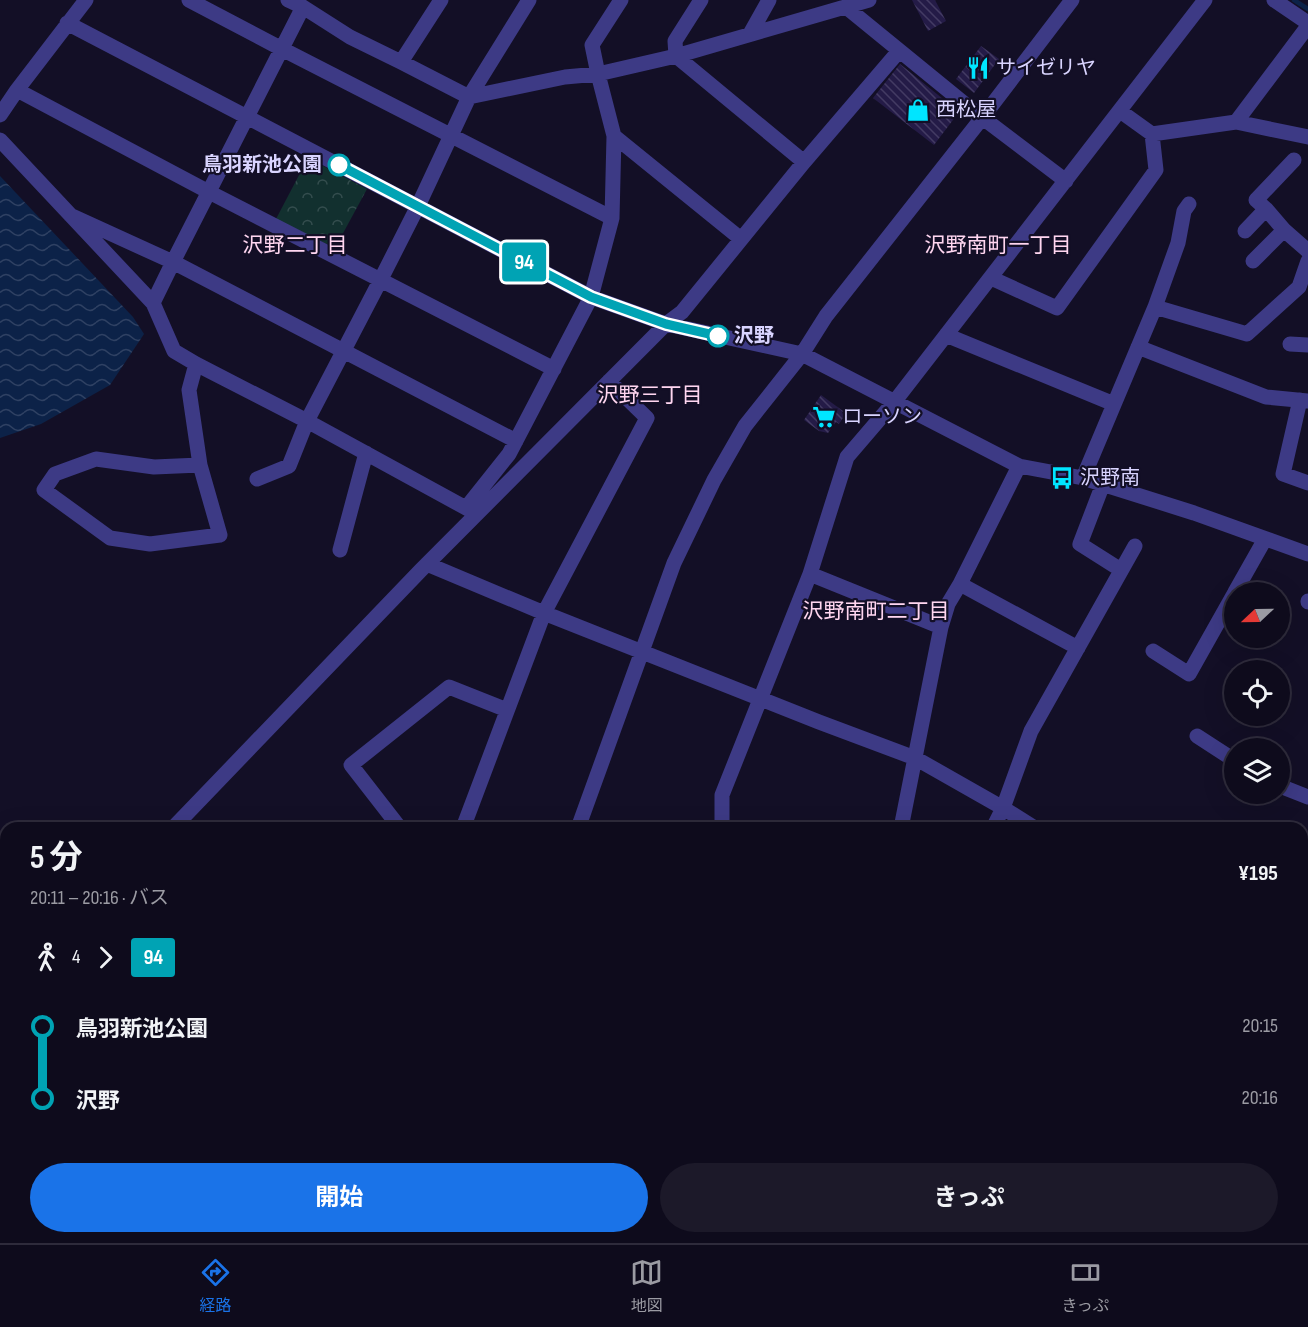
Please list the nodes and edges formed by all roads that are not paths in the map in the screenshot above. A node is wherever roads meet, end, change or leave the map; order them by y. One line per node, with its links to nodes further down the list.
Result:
1 (86, 0): 15 (street)
2 (189, 0): 18 (street)
3 (288, 0): 14 (street)
4 (441, 0): 21 (street)
5 (529, 0): 24 (street)
6 (621, 0): 22 (street)
7 (701, 0): 20 (street)
8 (770, 0): 17 (street)
9 (869, 0): 13 (street)
10 (1072, 0): 28 (street)
11 (1205, 0): 25 (street)
12 (1274, 0): 16 (street)
13 (848, 4): 17 (street); 19 (street)
14 (303, 8): 18 (street); 21 (street)
15 (67, 23): 23 (street); 27 (street)
16 (1308, 24): 29 (street)
17 (750, 34): 20 (street)
18 (282, 49): 27 (street); 31 (street)
19 (898, 51): 28 (street); 36 (street)
20 (676, 56): 22 (street); 36 (street)
21 (400, 62): 24 (street)
22 (598, 74): 24 (street); 32 (street)
23 (17, 90): 26 (street); 38 (street)
24 (469, 97): 31 (street)
25 (1120, 111): 30 (street); 37 (street)
26 (0, 115)
27 (247, 118): 38 (street); 40 (street)
28 (982, 118): 37 (street); 62 (street)
29 (1236, 122): 30 (street); 33 (street)
30 (1152, 134): 51 (street)
31 (451, 136): 40 (street); 43 (street)
32 (614, 136): 43 (street); 46 (street)
33 (1308, 137)
34 (0, 140): 42 (street)
35 (1294, 160): 41 (street)
36 (804, 162): 46 (street)
37 (1066, 181): 51 (street)
38 (209, 192): 50 (street); 52 (street)
39 (1189, 204): 55 (street)
40 (418, 206): 52 (street); 53 (street)
41 (1266, 209): 44 (street); 45 (street)
42 (70, 215): 50 (street); 54 (street)
43 (612, 218): 53 (street)
44 (1284, 230): 47 (street); 48 (street)
45 (1245, 231)
46 (741, 239): 56 (street)
47 (1308, 251)
48 (1253, 261)
49 (1308, 261): 55 (street)
50 (172, 262): 54 (street); 61 (street)
51 (991, 278): 57 (street)
52 (381, 279): 61 (street); 64 (street)
53 (591, 297): 56 (street); 64 (street)
54 (153, 303): 63 (street)
55 (1155, 307): 60 (street)
56 (666, 324): 62 (street); 65 (street)
57 (946, 335): 66 (street); 68 (street)
58 (1290, 344): 59 (street)
59 (1308, 345)
60 (1138, 347): 67 (street); 68 (street)
61 (343, 351): 69 (street); 70 (street)
62 (802, 354): 66 (street); 93 (street)
63 (196, 364): 69 (street); 72 (street)
64 (554, 369): 70 (street)
65 (609, 381): 78 (street); 89 (street)
66 (895, 401): 73 (street); 85 (street)
67 (1304, 401): 76 (street)
68 (1114, 404): 74 (street)
69 (307, 421): 71 (street); 75 (street)
70 (516, 441): 78 (street)
71 (366, 453): 78 (street); 81 (street)
72 (200, 465): 72 (street)
73 (1019, 466): 74 (street); 87 (street)
74 (1083, 478): 77 (street)
75 (257, 479)
76 (1308, 483)
77 (1103, 484): 79 (street); 84 (street)
78 (472, 511): 83 (street)
79 (1266, 539): 82 (street); 86 (street)
80 (1135, 546): 84 (street)
81 (340, 550)
82 (1308, 554)
83 (427, 564): 89 (street); 102 (street)
84 (1121, 570): 91 (street)
85 (810, 574): 90 (street); 94 (street)
86 (1241, 582)
87 (960, 584): 90 (street); 91 (street)
88 (1224, 612): 92 (street)
89 (544, 613): 93 (street); 95 (street)
90 (940, 627): 98 (street)
91 (1078, 648): 101 (street)
92 (1153, 651)
93 (642, 652): 94 (street); 105 (street)
94 (760, 698): 98 (street); 106 (street)
95 (507, 710): 103 (street); 104 (street)
96 (1197, 736): 97 (street)
97 (1224, 754)
98 (915, 758): 101 (street); 107 (street)
99 (1290, 790): 100 (street)
100 (1308, 797)
101 (1003, 808): 108 (street); 109 (street)
102 (179, 822)
103 (395, 822)
104 (465, 822)
105 (580, 822)
106 (722, 822)
107 (902, 822)
108 (996, 822)
109 (1025, 822)

